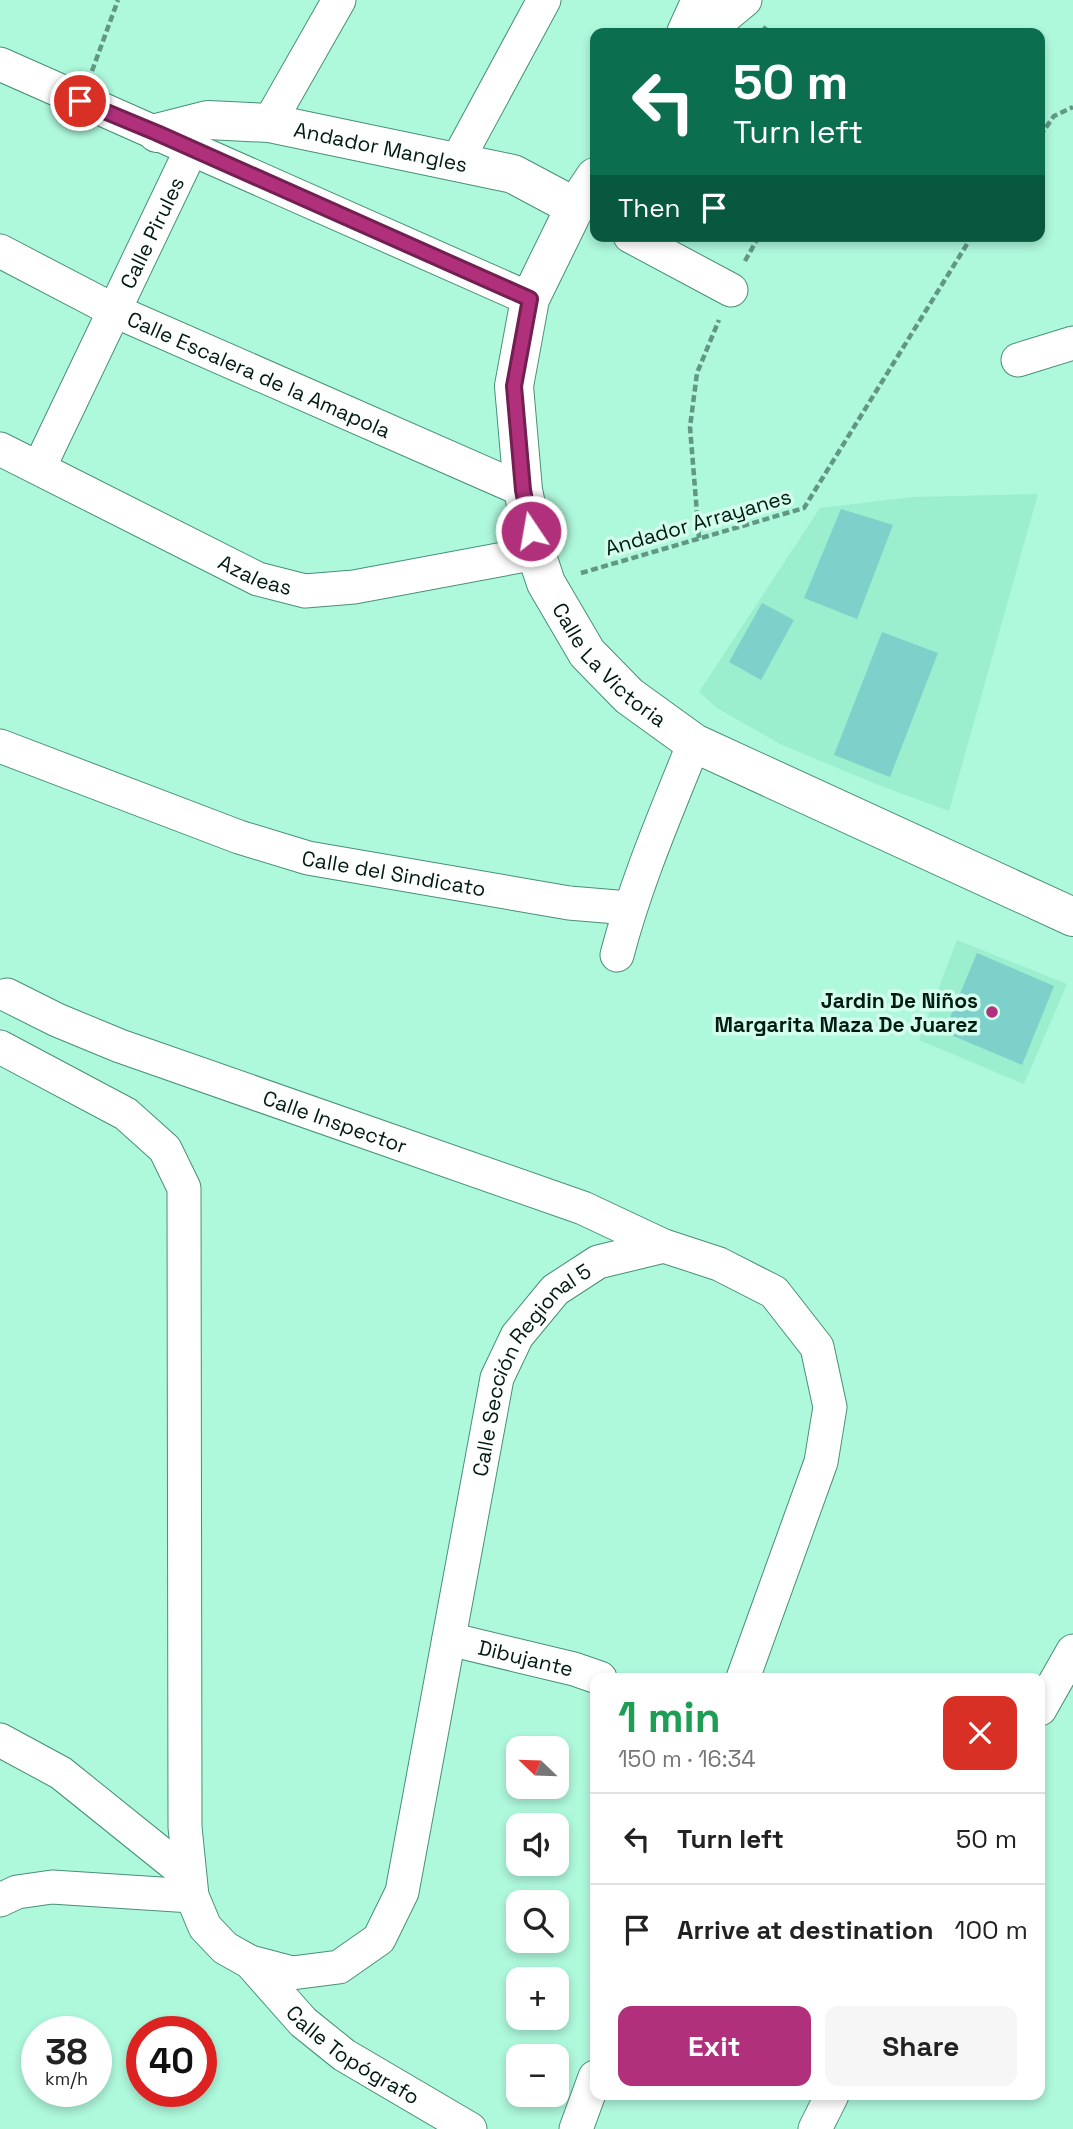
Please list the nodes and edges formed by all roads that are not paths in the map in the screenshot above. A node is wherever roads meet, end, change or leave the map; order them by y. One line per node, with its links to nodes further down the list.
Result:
1 (339, 0): 8 (street)
2 (544, 0): 11 (street)
3 (701, 0): 5 (street)
4 (745, 0): 6 (street)
5 (688, 28)
6 (711, 28)
7 (0, 64): 9 (street)
8 (269, 123): 9 (street, Andador Mangles); 11 (street, Andador Mangles)
9 (157, 133): 10 (street)
10 (191, 150): 16 (street); 17 (street, Calle Pirules)
11 (457, 161): 12 (street, Andador Mangles)
12 (588, 201): 16 (street, Calle La Victoria)
13 (641, 242): 15 (street)
14 (0, 251): 17 (street, Calle Escalera de la Amapola)
15 (731, 290)
16 (530, 299): 22 (street, Calle La Victoria)
17 (115, 311): 21 (street, Calle Pirules); 22 (street, Calle Escalera de la Amapola)
18 (1073, 343): 19 (street)
19 (1018, 360)
20 (0, 449): 21 (street, Azaleas)
21 (39, 468): 23 (street, Azaleas)
22 (523, 490): 23 (street, Calle La Victoria)
23 (541, 568): 24 (street, Calle La Victoria)
24 (694, 743): 26 (street); 27 (street, Calle La Victoria)
25 (0, 746): 26 (street, Calle del Sindicato)
26 (629, 908): 28 (street)
27 (1071, 910)
28 (617, 955)
29 (7, 995): 31 (street, Calle Inspector)
30 (0, 1047): 38 (street)
31 (664, 1246): 32 (street, Calle Sección Regional 5); 34 (street)
32 (449, 1640): 35 (street, Dibujante); 40 (street, Calle Sección Regional 5)
33 (1073, 1651): 36 (street)
34 (745, 1673)
35 (590, 1675)
36 (1045, 1700)
37 (0, 1740): 38 (street)
38 (190, 1886): 39 (street); 40 (street)
39 (0, 1900)
40 (250, 1962): 43 (street, Calle Topógrafo)
41 (590, 2091): 44 (street)
42 (830, 2100): 45 (street)
43 (470, 2129)
44 (576, 2129)
45 (815, 2129)

